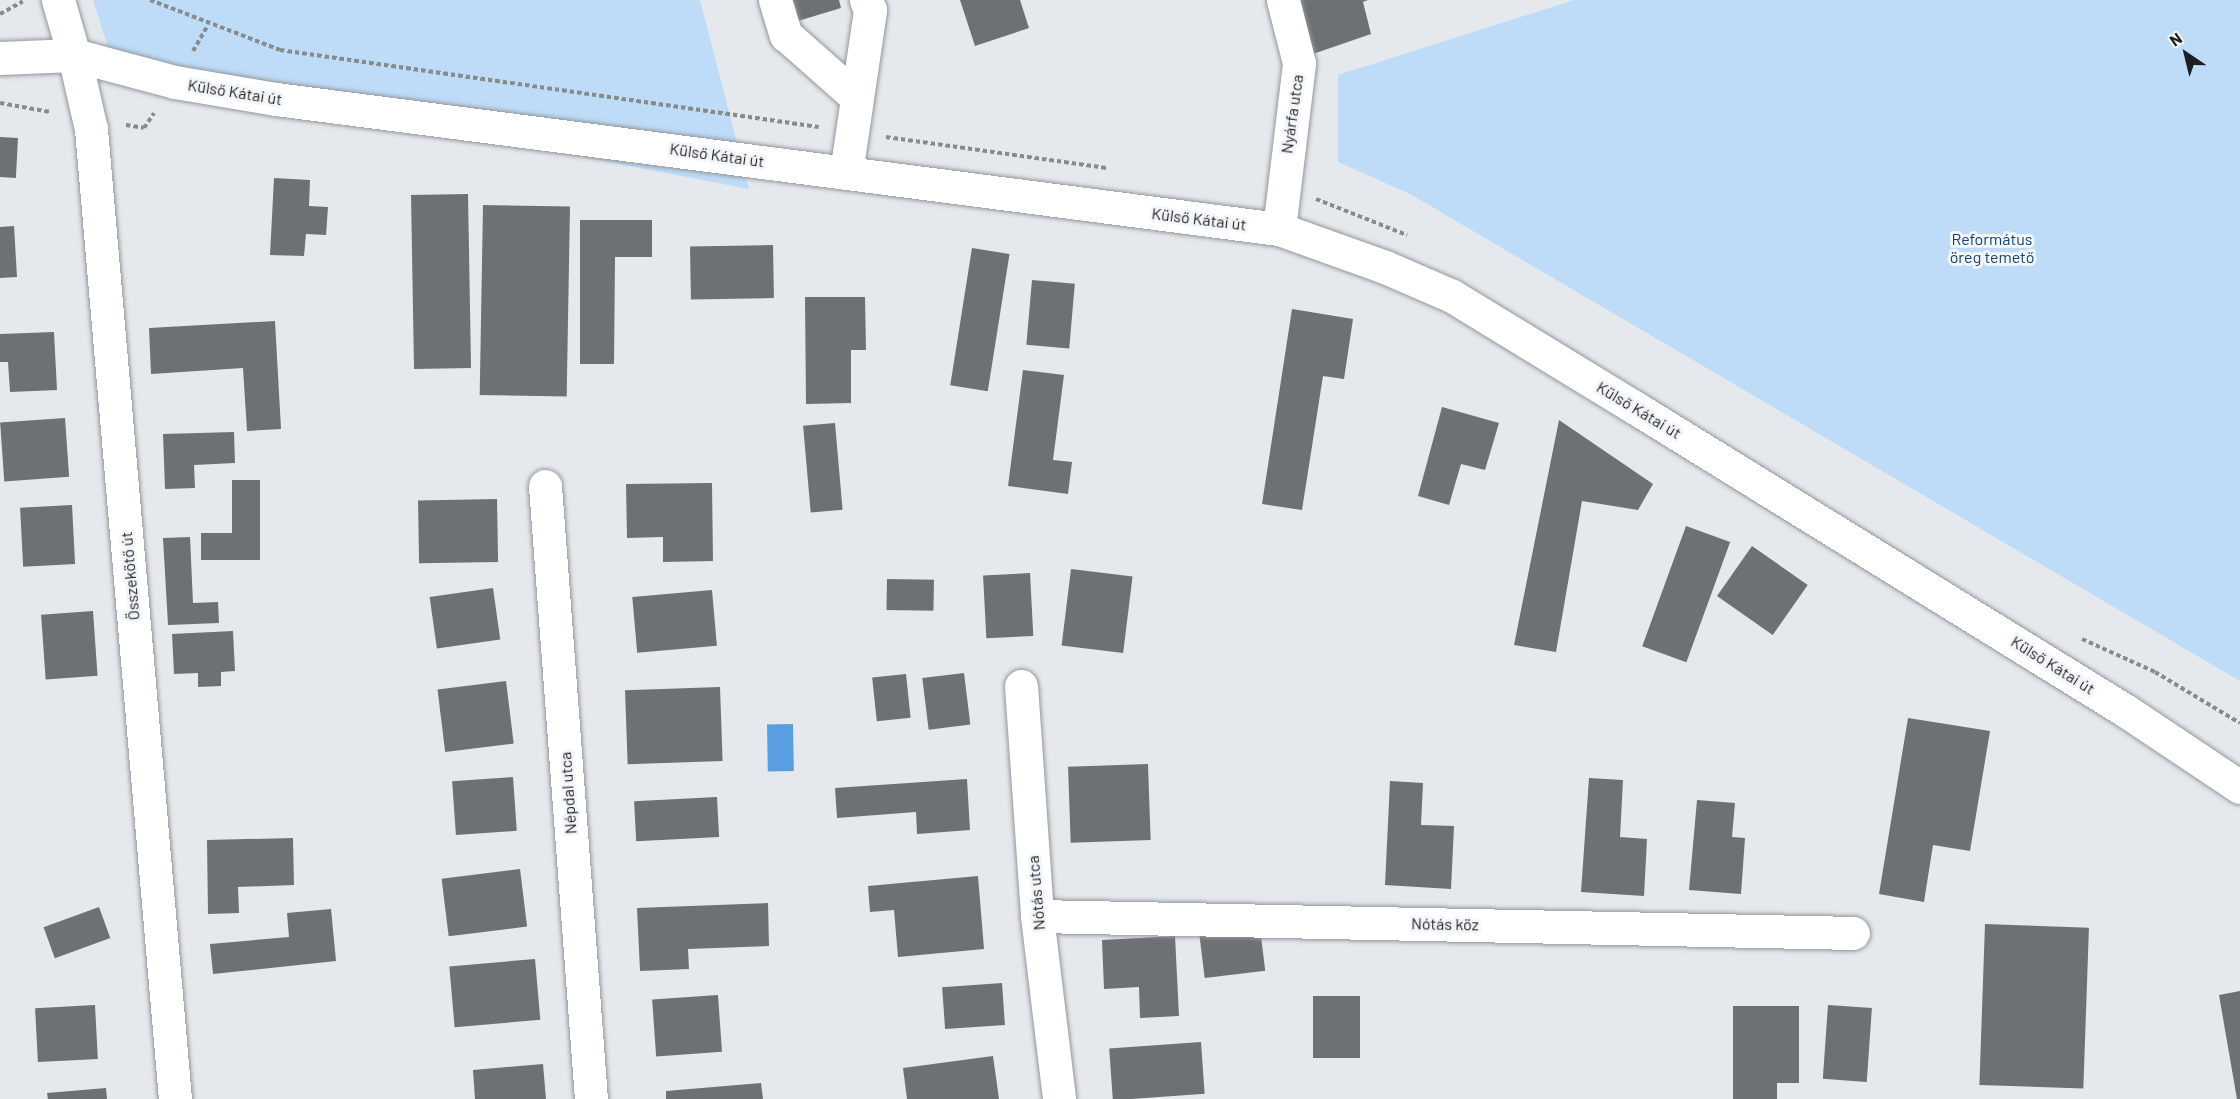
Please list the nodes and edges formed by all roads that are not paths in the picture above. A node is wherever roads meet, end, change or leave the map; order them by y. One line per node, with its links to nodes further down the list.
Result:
1 (58, 0): 5 (street)
2 (775, 0): 7 (street)
3 (866, 0): 7 (street)
4 (1283, 0): 9 (street, Nyárfa utca)
5 (74, 55): 6 (street, Külső Kátai út); 8 (street, Külső Kátai út); 15 (street, Összekötő út)
6 (0, 58)
7 (855, 96): 8 (street)
8 (846, 172): 9 (street, Külső Kátai út)
9 (1279, 229): 12 (street, Külső Kátai út)
10 (545, 486): 16 (street, Népdal utca)
11 (1021, 686): 13 (street, Nótás utca)
12 (2240, 787)
13 (1037, 916): 14 (street, Nótás köz); 17 (street, Nótás utca)
14 (1853, 933)
15 (175, 1099)
16 (591, 1099)
17 (1059, 1099)

